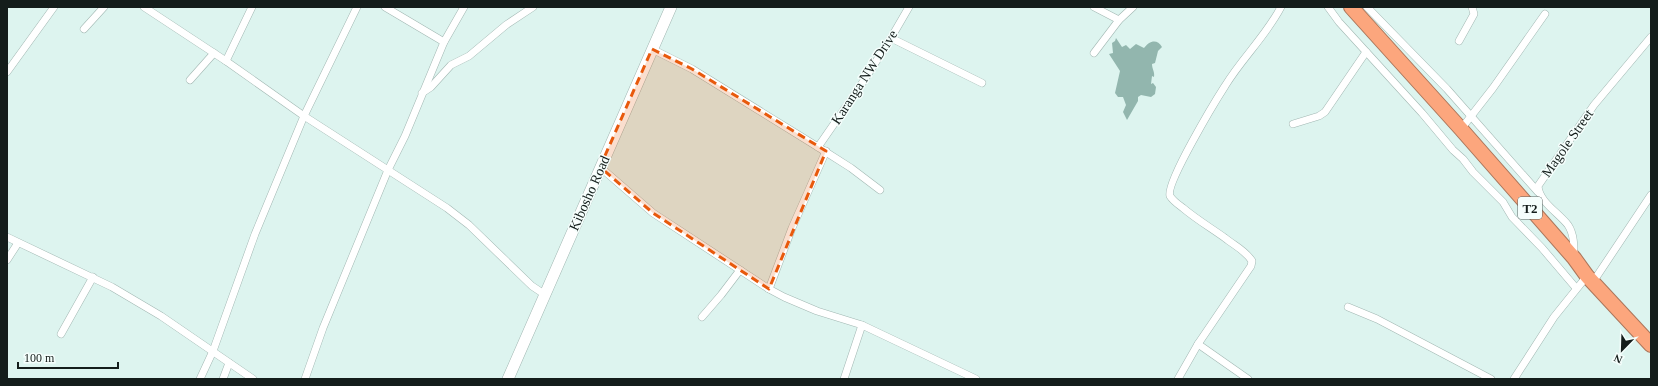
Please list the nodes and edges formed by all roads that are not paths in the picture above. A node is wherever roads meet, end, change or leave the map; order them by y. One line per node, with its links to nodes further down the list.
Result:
1 (54, 7): 29 (street)
2 (104, 7): 19 (street)
3 (144, 7): 25 (street)
4 (252, 7): 28 (street)
5 (358, 7): 33 (street)
6 (385, 7): 23 (street)
7 (464, 7): 23 (street)
8 (533, 7): 32 (street)
9 (671, 7): 24 (street, Kibosho Road)
10 (909, 7): 21 (street, Karanga NW Drive)
11 (1094, 7): 18 (street)
12 (1133, 7): 18 (street)
13 (1281, 7): 58 (street)
14 (1328, 7): 26 (street)
15 (1472, 7): 22 (street)
16 (1363, 9): 34 (street); 36 (highway, T2)
17 (1545, 14): 34 (street)
18 (1119, 20): 27 (street)
19 (84, 29)
20 (1651, 36): 42 (street, Magole Street)
21 (891, 38): 31 (street); 37 (street, Karanga NW Drive)
22 (1459, 41)
23 (444, 42): 32 (street)
24 (652, 49): 37 (street); 39 (street, Kibosho Road)
25 (214, 52): 28 (street); 30 (street)
26 (1366, 52): 35 (street); 51 (street)
27 (1094, 53)
28 (226, 61): 33 (street)
29 (7, 72)
30 (190, 80)
31 (982, 83)
32 (422, 93): 40 (street)
33 (304, 116): 40 (street); 60 (street)
34 (1471, 116): 36 (street); 42 (street)
35 (1293, 124)
36 (1461, 129): 46 (highway, T2)
37 (818, 146): 38 (street)
38 (826, 152): 41 (street); 52 (street)
39 (600, 167): 48 (street); 53 (street, Kibosho Road)
40 (388, 170): 53 (street); 65 (street)
41 (880, 190)
42 (1538, 192): 46 (street, Magole Street)
43 (1651, 195): 50 (street)
44 (7, 237): 45 (street)
45 (18, 242): 47 (street); 49 (street)
46 (1574, 258): 50 (highway, T2)
47 (7, 260)
48 (740, 270): 52 (street); 55 (street)
49 (93, 277): 57 (street); 60 (street)
50 (1590, 279): 51 (street); 59 (highway, T2)
51 (1576, 288): 72 (street)
52 (769, 289): 56 (street)
53 (544, 294): 66 (street, Kibosho Road)
54 (1348, 307): 71 (street)
55 (702, 317)
56 (862, 324): 67 (street); 68 (street)
57 (61, 334)
58 (1198, 344): 69 (street); 70 (street)
59 (1651, 345)
60 (213, 352): 61 (street); 62 (street)
61 (229, 363): 63 (street); 64 (street)
62 (200, 379)
63 (223, 379)
64 (253, 379)
65 (305, 379)
66 (508, 379)
67 (844, 379)
68 (976, 379)
69 (1178, 379)
70 (1248, 379)
71 (1491, 379)
72 (1514, 379)

